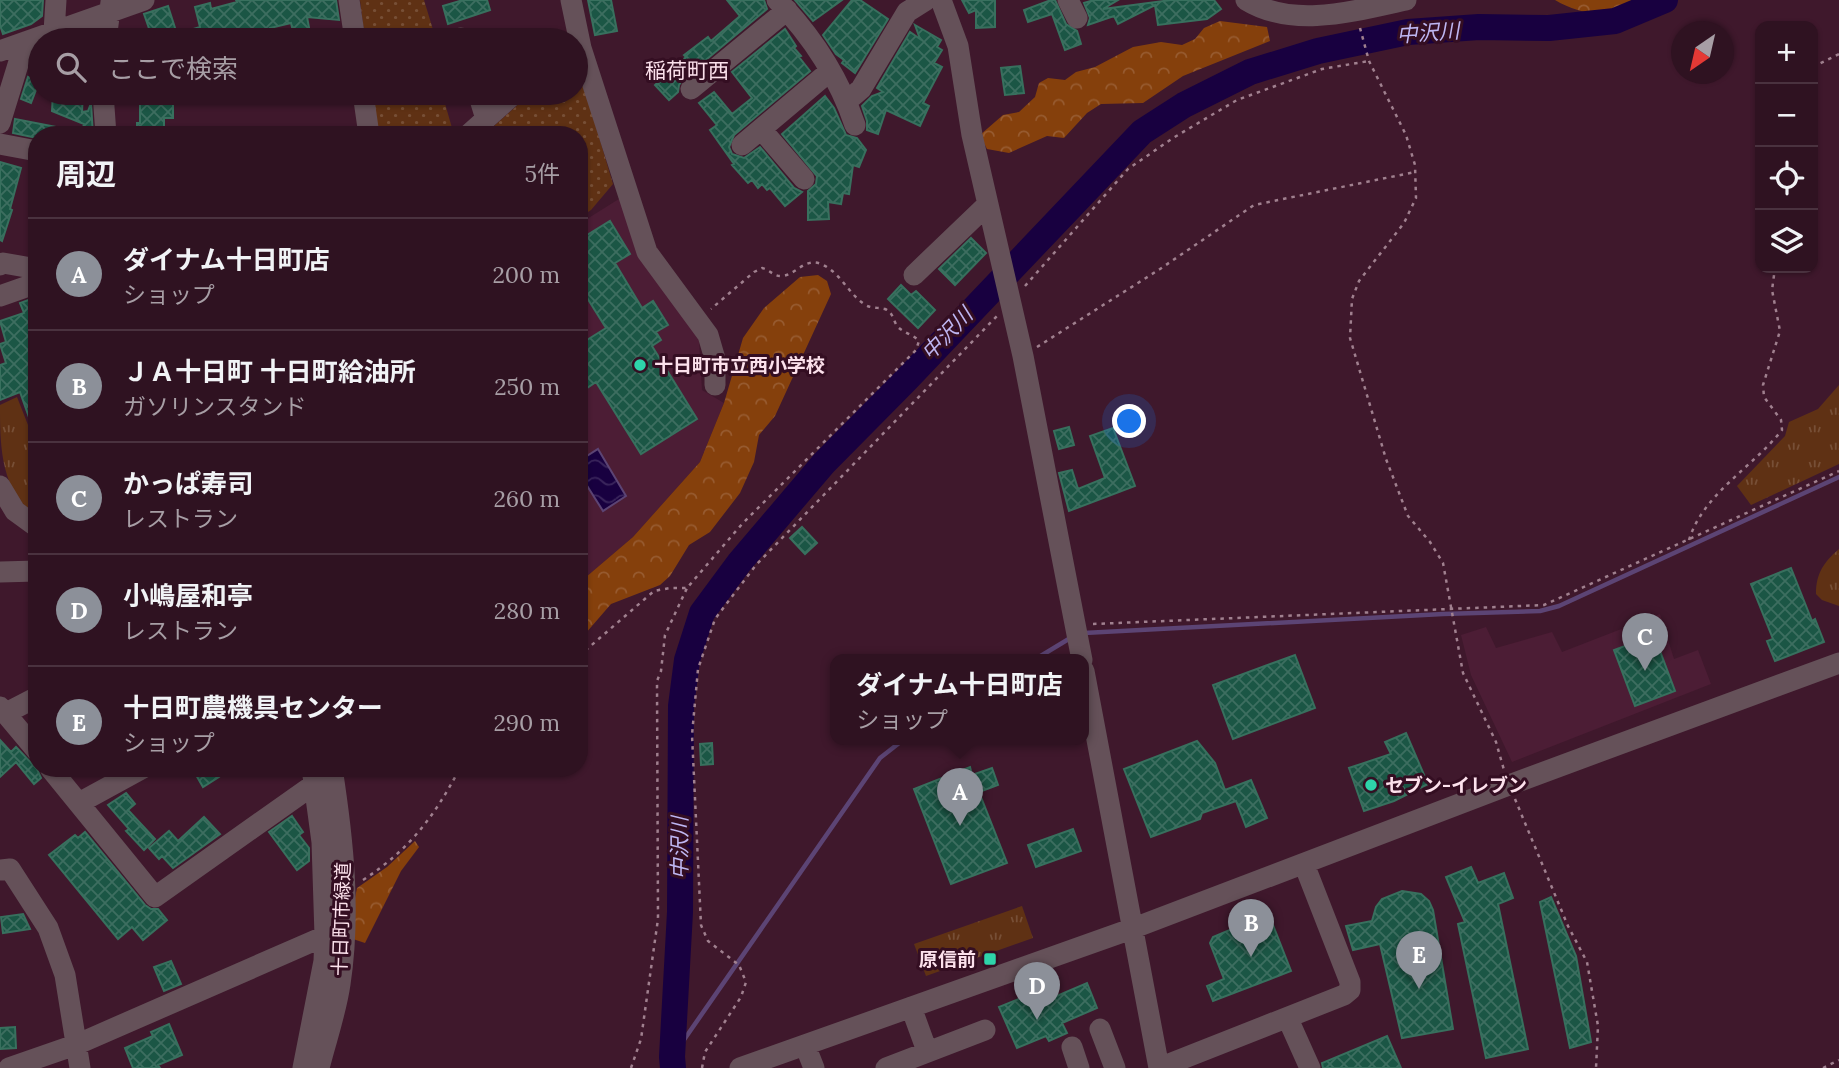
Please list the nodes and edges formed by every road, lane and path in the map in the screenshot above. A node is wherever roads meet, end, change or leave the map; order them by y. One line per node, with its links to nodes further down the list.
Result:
1 (56, 0): 12 (street)
2 (144, 0): 10 (street)
3 (349, 0): 16 (street)
4 (571, 0): 17 (street)
5 (926, 0): 27 (street)
6 (942, 0): 46 (street)
7 (1246, 0): 11 (street)
8 (1406, 0): 11 (street)
9 (782, 5): 24 (street); 26 (street)
10 (113, 7): 13 (street); 14 (street); 15 (street)
11 (1356, 11): 22 (path)
12 (54, 28)
13 (63, 28)
14 (109, 28)
15 (114, 28)
16 (353, 28)
17 (576, 28)
18 (28, 41): 19 (street)
19 (25, 42): 20 (street); 34 (street)
20 (0, 51)
21 (1839, 54): 23 (path)
22 (1369, 61): 44 (path); 53 (path)
23 (1818, 64)
24 (830, 71): 27 (street); 40 (street)
25 (588, 76): 54 (street)
26 (691, 89)
27 (847, 101): 35 (street)
28 (104, 105): 36 (street)
29 (116, 105): 37 (street)
30 (365, 105): 38 (street)
31 (482, 105): 33 (street)
32 (502, 105): 33 (street)
33 (486, 119): 39 (street)
34 (0, 122)
35 (855, 125)
36 (105, 126)
37 (117, 126)
38 (368, 126)
39 (478, 126)
40 (761, 130): 42 (street); 45 (street)
41 (0, 144): 43 (street)
42 (742, 145)
43 (28, 149)
44 (1415, 172): 55 (path); 64 (path)
45 (804, 179)
46 (988, 204): 50 (street); 53 (street)
47 (0, 265): 48 (street)
48 (28, 267)
49 (1774, 273): 60 (path)
50 (914, 275)
51 (28, 287): 52 (street)
52 (0, 296)
53 (1009, 298): 55 (street); 100 (path)
54 (698, 320): 56 (street); 63 (path)
55 (1023, 356): 65 (street)
56 (715, 386)
57 (1839, 471): 60 (path)
58 (0, 486): 59 (street)
59 (28, 520)
60 (1689, 540): 64 (path)
61 (28, 571): 62 (street)
62 (0, 572)
63 (687, 588): 66 (path); 99 (path)
64 (1452, 609): 65 (path); 79 (path)
65 (1075, 625): 67 (street)
66 (588, 648)
67 (1081, 654)
68 (1839, 663): 79 (street)
69 (1089, 697): 84 (street)
70 (28, 700): 71 (street)
71 (3, 710): 72 (street)
72 (28, 740)
73 (57, 777): 80 (street)
74 (127, 777): 80 (street)
75 (313, 777): 80 (street)
76 (314, 777): 85 (street)
77 (333, 777): 83 (street, 十日町市緑道)
78 (455, 777): 83 (path)
79 (1509, 785): 81 (street); 108 (path)
80 (79, 803)
81 (1304, 863): 84 (street); 87 (street)
82 (0, 870): 90 (street)
83 (346, 891): 98 (street, 十日町市緑道)
84 (1134, 928): 86 (street); 106 (street)
85 (325, 936): 90 (street); 97 (street)
86 (911, 1007): 91 (street); 93 (street)
87 (1288, 1019): 106 (street); 107 (street)
88 (1100, 1029): 105 (street)
89 (985, 1030): 93 (street)
90 (78, 1044): 95 (street); 96 (street)
91 (805, 1045): 101 (street); 102 (street)
92 (1072, 1047): 104 (street)
93 (927, 1051): 103 (street)
94 (1839, 1060): 109 (path)
95 (9, 1068)
96 (80, 1068)
97 (303, 1068)
98 (319, 1068)
99 (631, 1068)
100 (702, 1068)
101 (740, 1068)
102 (814, 1068)
103 (886, 1068)
104 (1079, 1068)
105 (1115, 1068)
106 (1159, 1068)
107 (1310, 1068)
108 (1596, 1068)
109 (1823, 1068)

